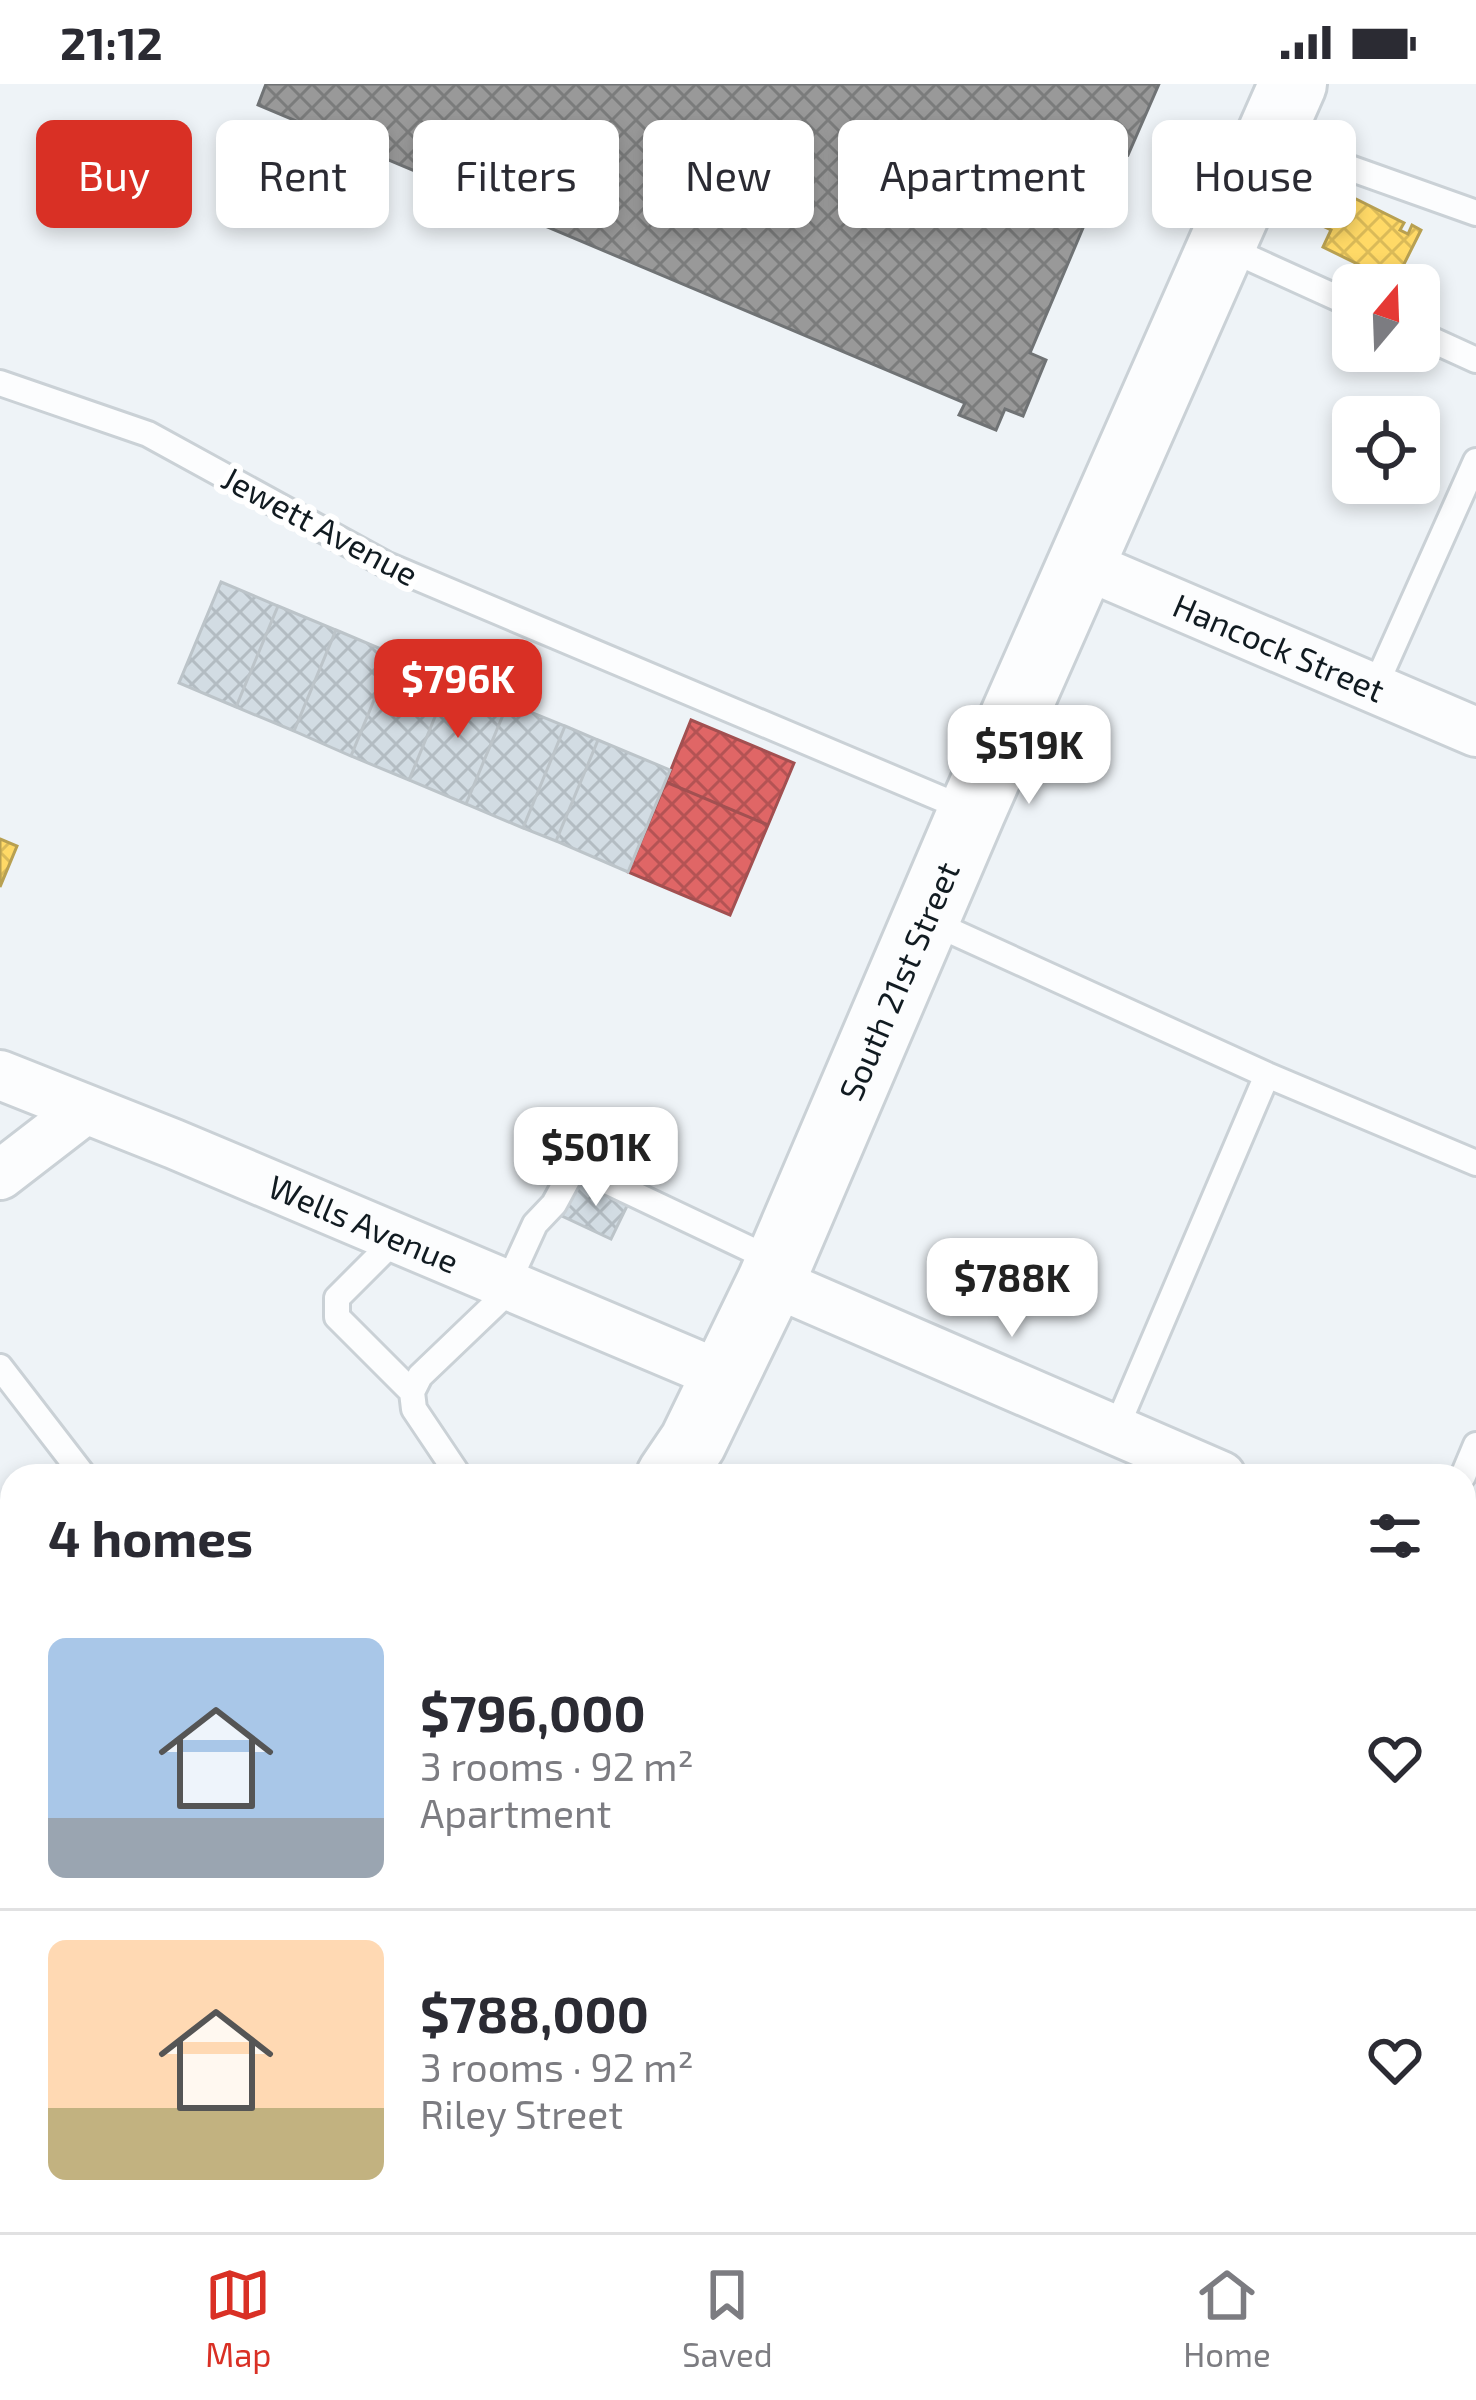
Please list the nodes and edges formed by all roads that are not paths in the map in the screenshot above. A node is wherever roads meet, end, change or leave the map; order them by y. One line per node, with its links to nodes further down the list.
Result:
1 (1281, 112): 2 (lane); 3 (main road, South 21st Street)
2 (1476, 213)
3 (1221, 245): 4 (lane); 9 (main road, South 21st Street)
4 (1332, 295)
5 (1440, 344): 6 (lane)
6 (1476, 360)
7 (0, 383): 12 (lane, Jewett Avenue)
8 (1476, 461): 10 (lane)
9 (1083, 564): 10 (street, Hancock Street); 12 (main road, South 21st Street)
10 (1374, 689): 11 (street, Hancock Street)
11 (1476, 732)
12 (971, 812): 13 (main road, South 21st Street)
13 (927, 920): 14 (lane); 20 (main road, South 21st Street)
14 (1268, 1075): 17 (lane); 25 (lane)
15 (0, 1076): 16 (street, Wells Avenue)
16 (83, 1111): 18 (street); 19 (street, Wells Avenue)
17 (1476, 1163)
18 (0, 1175)
19 (398, 1238): 21 (street, Wells Avenue); 24 (lane)
20 (775, 1272): 21 (lane); 23 (main road, South 21st Street); 25 (street)
21 (510, 1286): 23 (street, Wells Avenue); 24 (lane)
22 (0, 1367): 26 (lane)
23 (723, 1376): 28 (main road, South 21st Street)
24 (412, 1392): 27 (lane)
25 (1115, 1431): 29 (street)
26 (75, 1464)
27 (451, 1464)
28 (678, 1464)
29 (1193, 1464)

